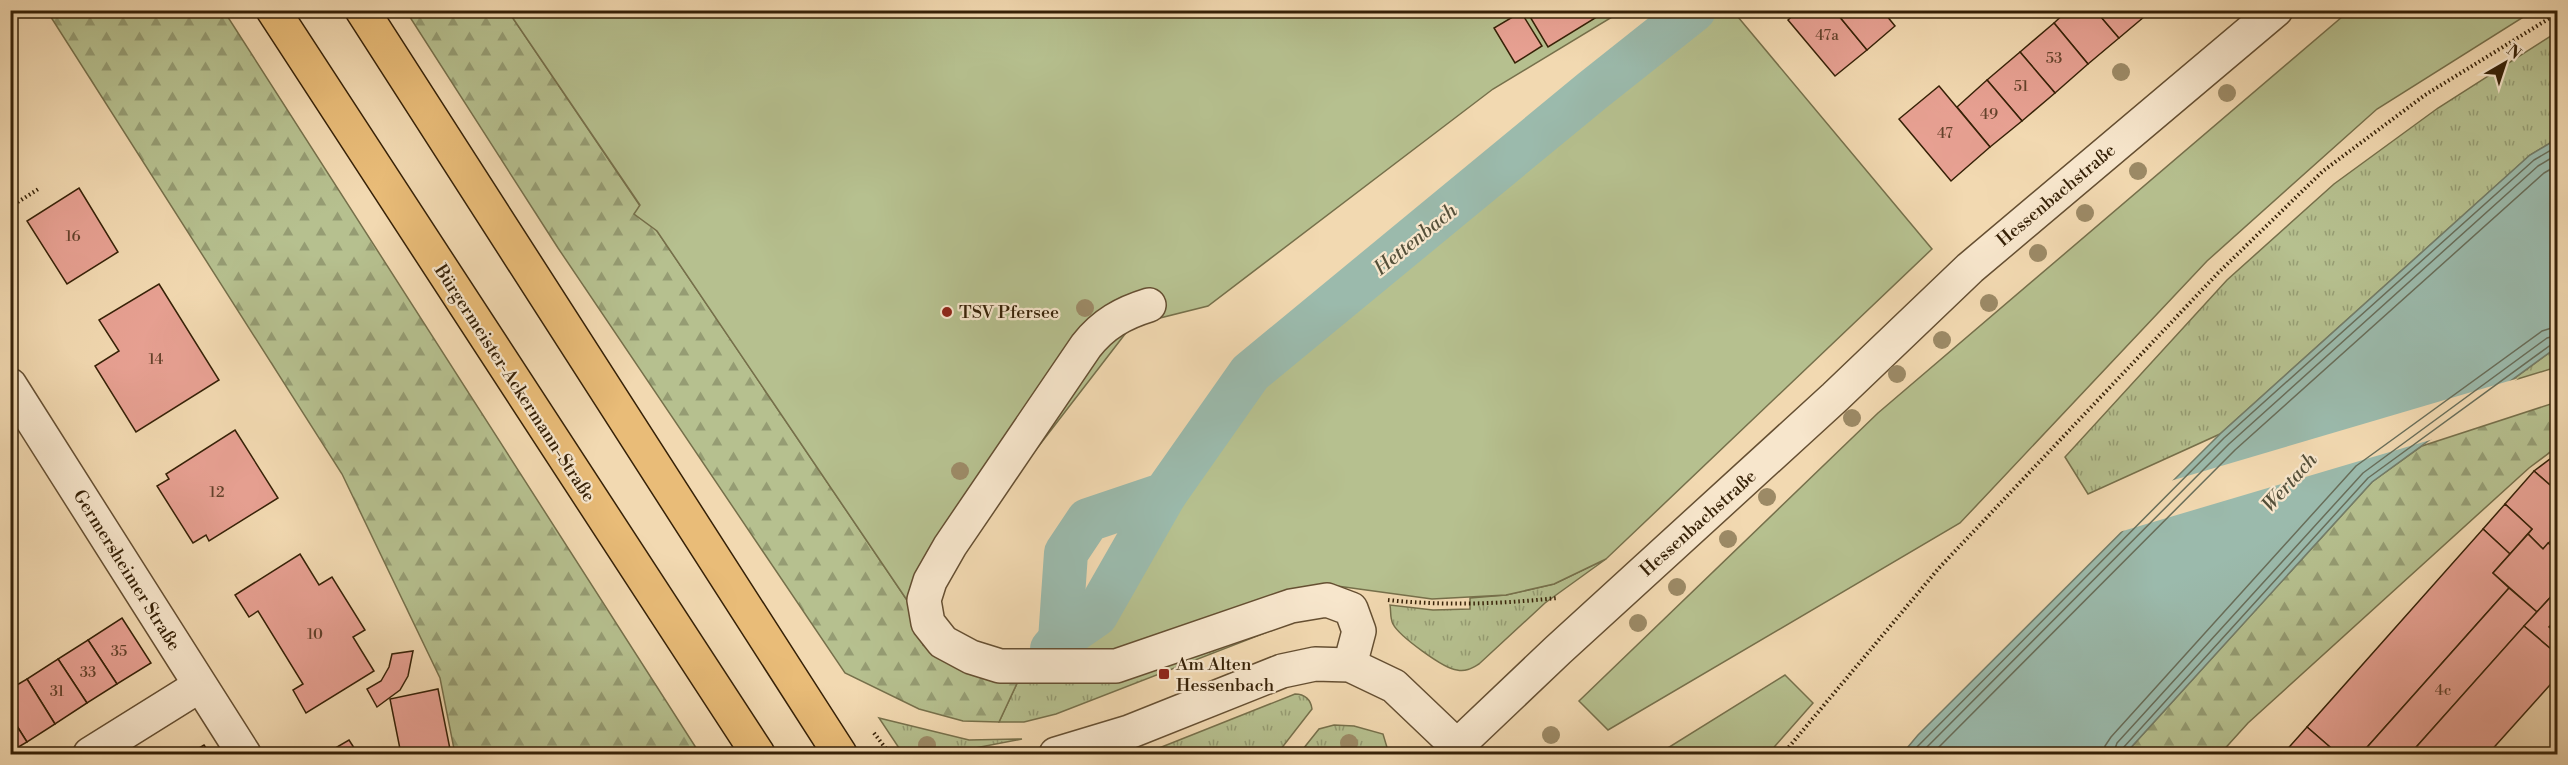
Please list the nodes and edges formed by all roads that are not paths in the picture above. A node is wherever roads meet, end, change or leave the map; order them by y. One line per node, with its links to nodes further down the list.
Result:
1 (273, 10): 10 (main road, Bürgermeister-Ackermann-Straße)
2 (363, 10): 11 (main road)
3 (2276, 10): 6 (street, Hessenbachstraße)
4 (1149, 305): 6 (street)
5 (10, 385): 7 (street, Germersheimer Straße)
6 (1350, 665): 12 (street, Hessenbachstraße)
7 (199, 686): 8 (street); 9 (street, Germersheimer Straße)
8 (90, 754)
9 (244, 754)
10 (758, 754)
11 (840, 754)
12 (1056, 754)

